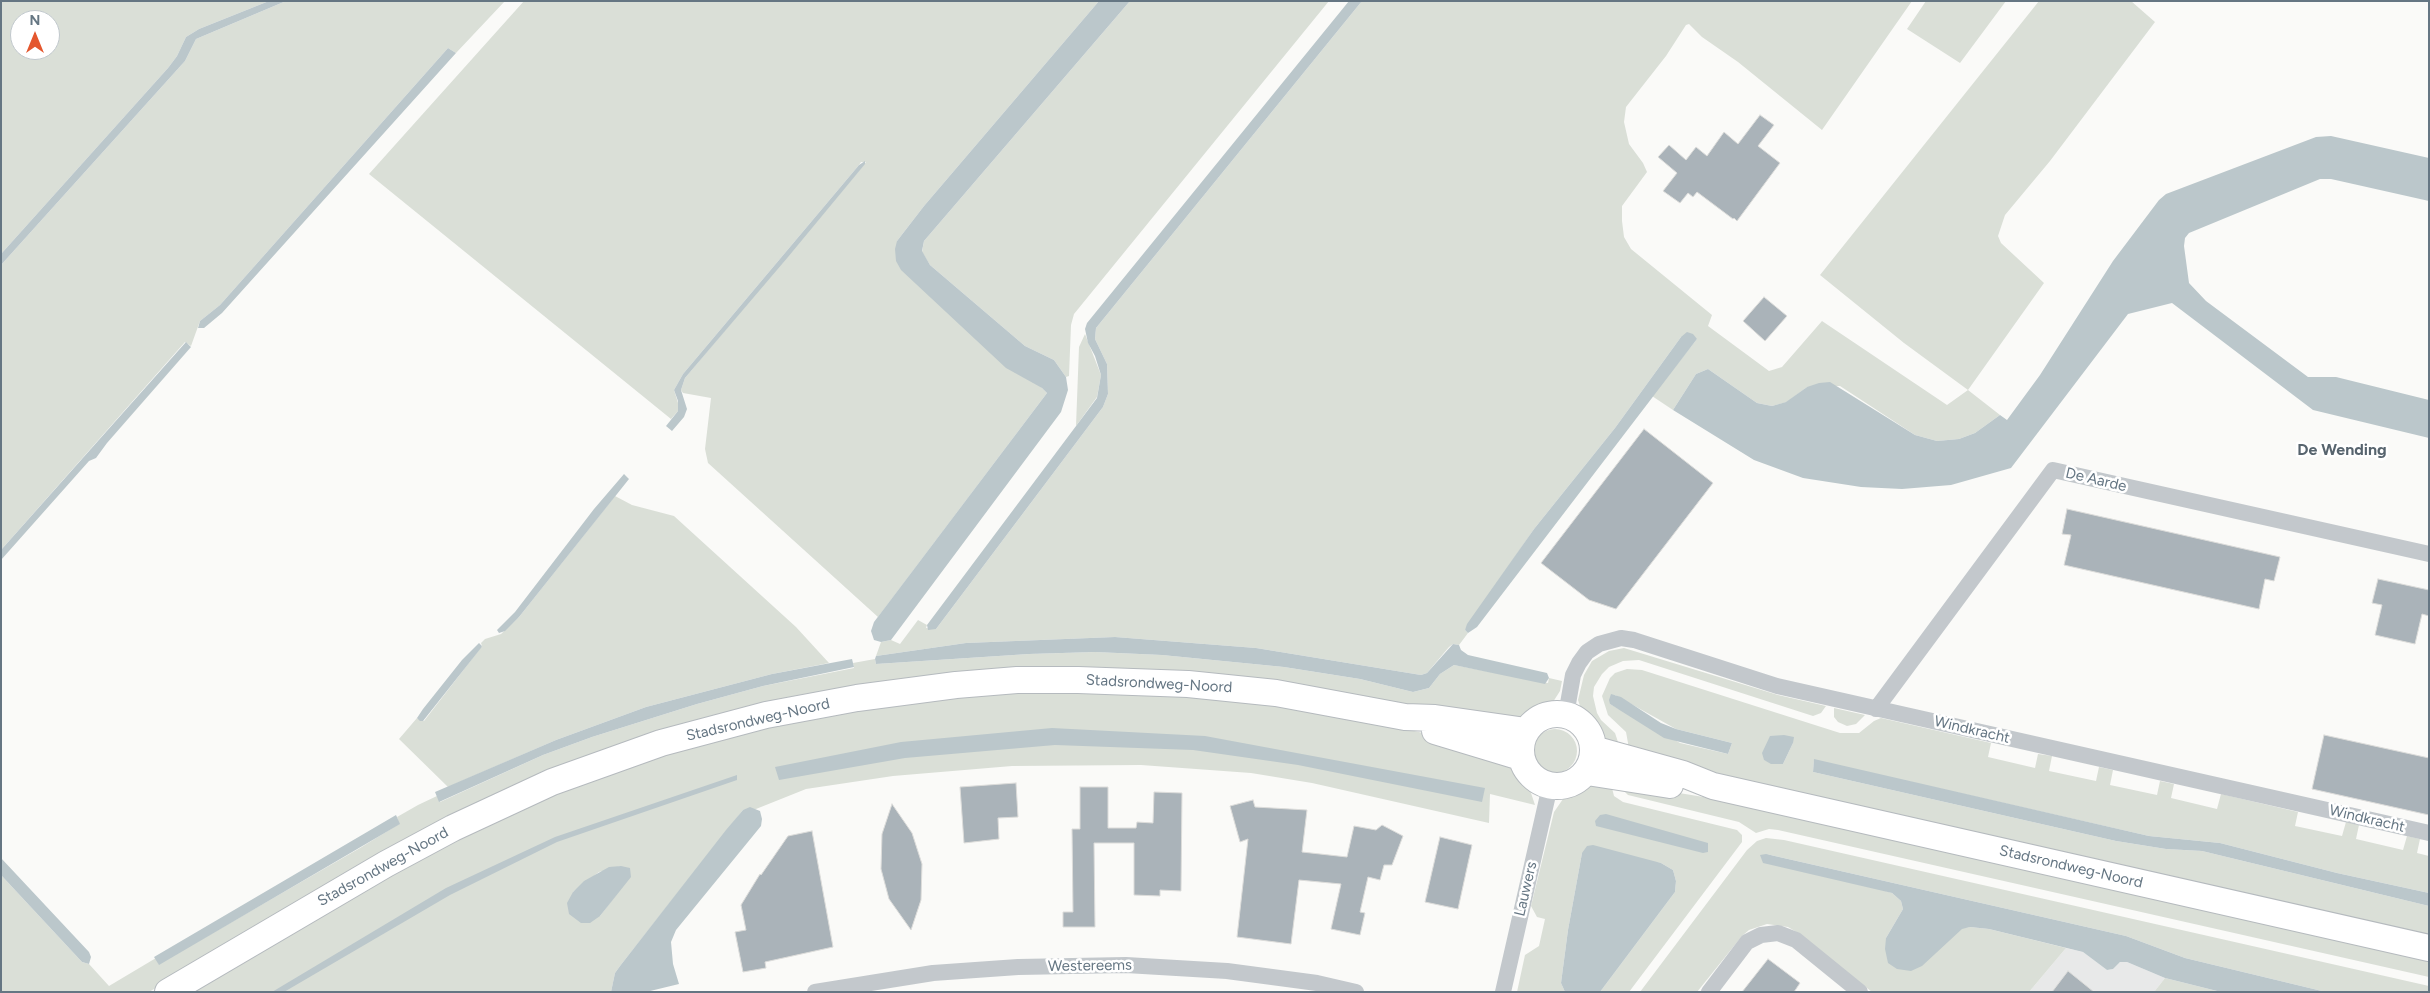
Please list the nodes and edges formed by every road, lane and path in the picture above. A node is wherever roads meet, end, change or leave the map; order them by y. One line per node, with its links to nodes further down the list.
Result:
1 (2429, 554): 2 (street, De Aarde)
2 (1876, 708): 3 (street, Windkracht); 9 (street, Windkracht)
3 (1566, 715): 5 (main road); 7 (main road)
4 (1405, 718): 5 (main road, Stadsrondweg-Noord); 6 (main road, Stadsrondweg-Noord); 12 (main road, Stadsrondweg-Noord)
5 (1526, 731): 6 (main road)
6 (1521, 757): 8 (main road)
7 (1590, 760): 8 (main road); 10 (main road, Stadsrondweg-Noord)
8 (1550, 786): 14 (street, Lauwers)
9 (2429, 833)
10 (2429, 948)
11 (823, 991): 13 (street, Westereems)
12 (168, 992)
13 (1356, 992)
14 (1503, 992)
15 (1709, 992): 16 (street)
16 (1860, 992)

